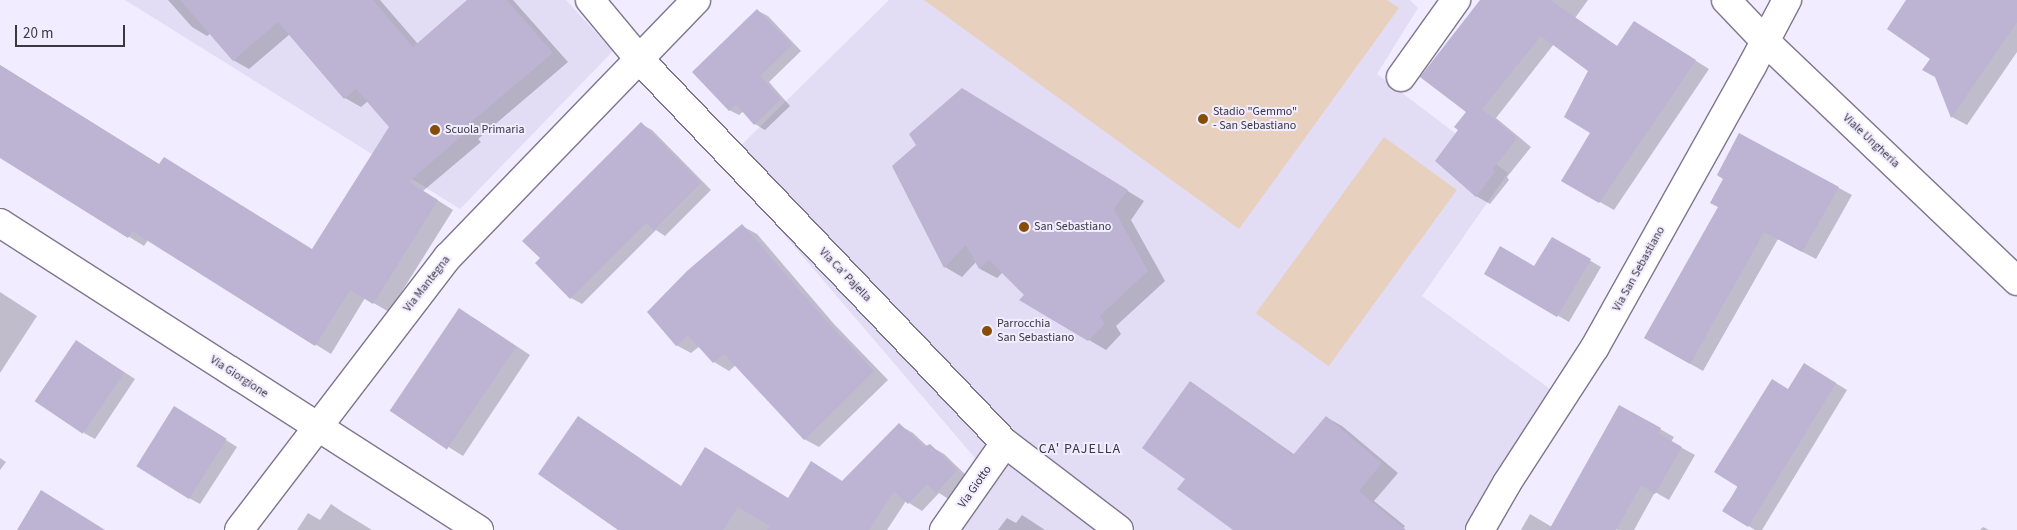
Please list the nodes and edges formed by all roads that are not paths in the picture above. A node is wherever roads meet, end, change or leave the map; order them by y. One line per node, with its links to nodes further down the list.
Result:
1 (590, 0): 7 (street, Via Ca' Pajella)
2 (696, 0): 7 (street, Via Mantegna)
3 (1456, 0): 8 (street)
4 (1726, 0): 6 (street, Viale Ungheria)
5 (1787, 0): 6 (street, Via San Sebastiano)
6 (1765, 42): 10 (street, Viale Ungheria); 17 (street, Via San Sebastiano)
7 (640, 60): 11 (street, Via Mantegna); 12 (street, Via Ca' Pajella)
8 (1401, 77)
9 (0, 223): 11 (street, Via Giorgione)
10 (2017, 281)
11 (317, 428): 13 (street, Via Mantegna); 14 (street, Via Giorgione)
12 (1005, 443): 15 (street, Via Giotto); 16 (street, Via Ca' Pajella)
13 (239, 530)
14 (479, 530)
15 (944, 530)
16 (1119, 530)
17 (1480, 530)

